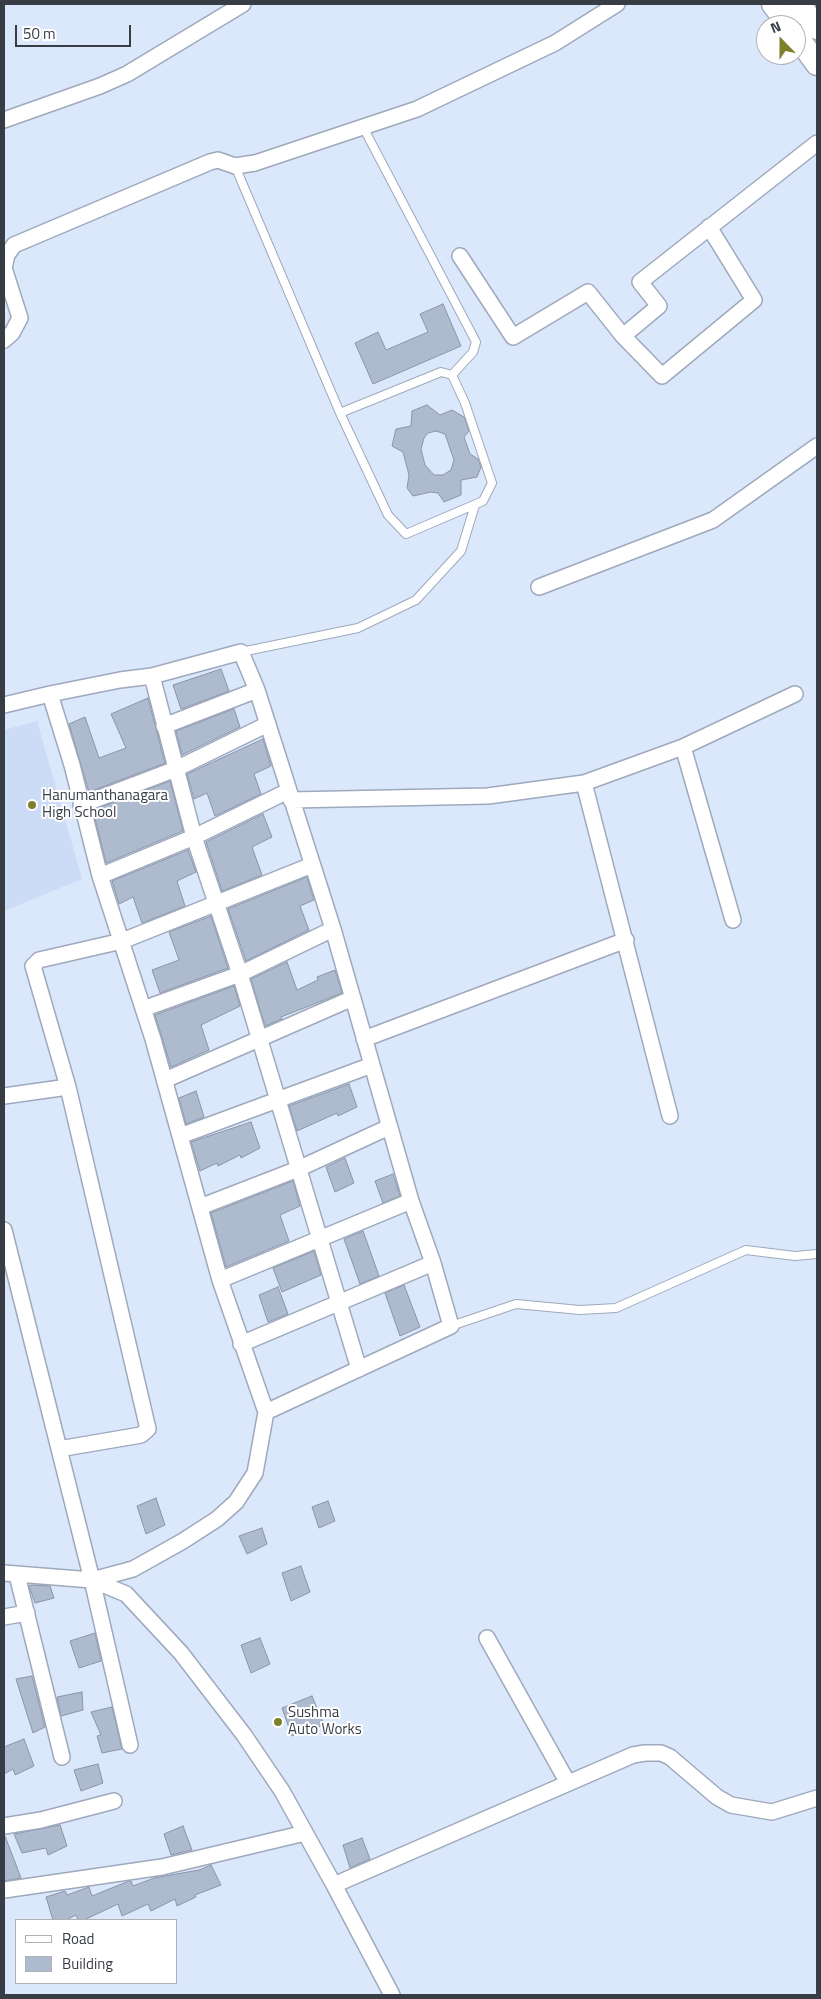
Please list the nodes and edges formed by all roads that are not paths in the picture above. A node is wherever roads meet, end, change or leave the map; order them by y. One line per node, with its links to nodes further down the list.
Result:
1 (244, 4): 9 (street)
2 (617, 4): 10 (street)
3 (773, 4): 5 (main road)
4 (799, 4): 6 (main road)
5 (781, 15)
6 (817, 28)
7 (806, 49): 8 (main road)
8 (817, 64)
9 (4, 120)
10 (363, 127): 12 (street); 17 (lane)
11 (817, 143): 13 (street)
12 (235, 166): 16 (street); 18 (lane)
13 (709, 227): 15 (street); 15 (street)
14 (460, 256): 15 (street)
15 (623, 336)
16 (4, 340)
17 (452, 375): 18 (lane); 20 (lane)
18 (340, 413): 20 (lane)
19 (817, 446): 21 (street)
20 (474, 505): 22 (lane)
21 (539, 587)
22 (241, 652): 23 (street); 24 (street)
23 (152, 676): 25 (street); 29 (street)
24 (257, 690): 28 (street); 29 (street)
25 (50, 694): 27 (street); 34 (street)
26 (795, 694): 30 (street)
27 (4, 705)
28 (268, 724): 31 (street); 33 (street)
29 (164, 726): 31 (street)
30 (683, 748): 32 (street); 39 (street)
31 (176, 769): 34 (street); 35 (street)
32 (584, 783): 33 (street); 42 (street)
33 (289, 796): 35 (street); 36 (street)
34 (80, 806): 37 (street)
35 (194, 837): 37 (street); 38 (street)
36 (312, 865): 38 (street); 40 (street)
37 (100, 876): 41 (street)
38 (216, 903): 41 (street); 43 (street)
39 (733, 920)
40 (333, 929): 43 (street); 44 (street)
41 (122, 940): 45 (street); 50 (street)
42 (626, 940): 47 (street); 53 (street)
43 (240, 974): 45 (street); 46 (street)
44 (352, 998): 46 (street); 47 (street)
45 (143, 1009): 49 (street)
46 (259, 1039): 49 (street); 52 (street)
47 (364, 1039): 48 (street)
48 (372, 1065): 52 (street); 54 (street)
49 (165, 1080): 55 (street)
50 (68, 1087): 51 (street); 69 (street)
51 (4, 1096)
52 (277, 1100): 55 (street); 56 (street)
53 (670, 1116)
54 (389, 1127): 56 (street); 57 (street)
55 (180, 1136): 58 (street)
56 (298, 1169): 58 (street); 60 (street)
57 (411, 1202): 60 (street); 62 (street)
58 (200, 1207): 63 (street)
59 (4, 1230): 69 (street)
60 (318, 1240): 63 (street); 64 (street)
61 (817, 1254): 65 (lane)
62 (433, 1263): 64 (street); 65 (street)
63 (220, 1280): 66 (street)
64 (337, 1302): 66 (street); 67 (street)
65 (451, 1326): 67 (street)
66 (241, 1344): 68 (street)
67 (359, 1369): 68 (street)
68 (266, 1412): 71 (street)
69 (59, 1449): 71 (street)
70 (10, 1574): 71 (street); 72 (street)
71 (92, 1580): 75 (street); 81 (street)
72 (27, 1613): 73 (street); 76 (street)
73 (4, 1617)
74 (487, 1638): 77 (street)
75 (130, 1744)
76 (62, 1757)
77 (568, 1783): 78 (street); 82 (street)
78 (817, 1798)
79 (114, 1801): 80 (street)
80 (4, 1826)
81 (305, 1833): 82 (street); 83 (street)
82 (334, 1885): 84 (street)
83 (4, 1890)
84 (392, 1995)

